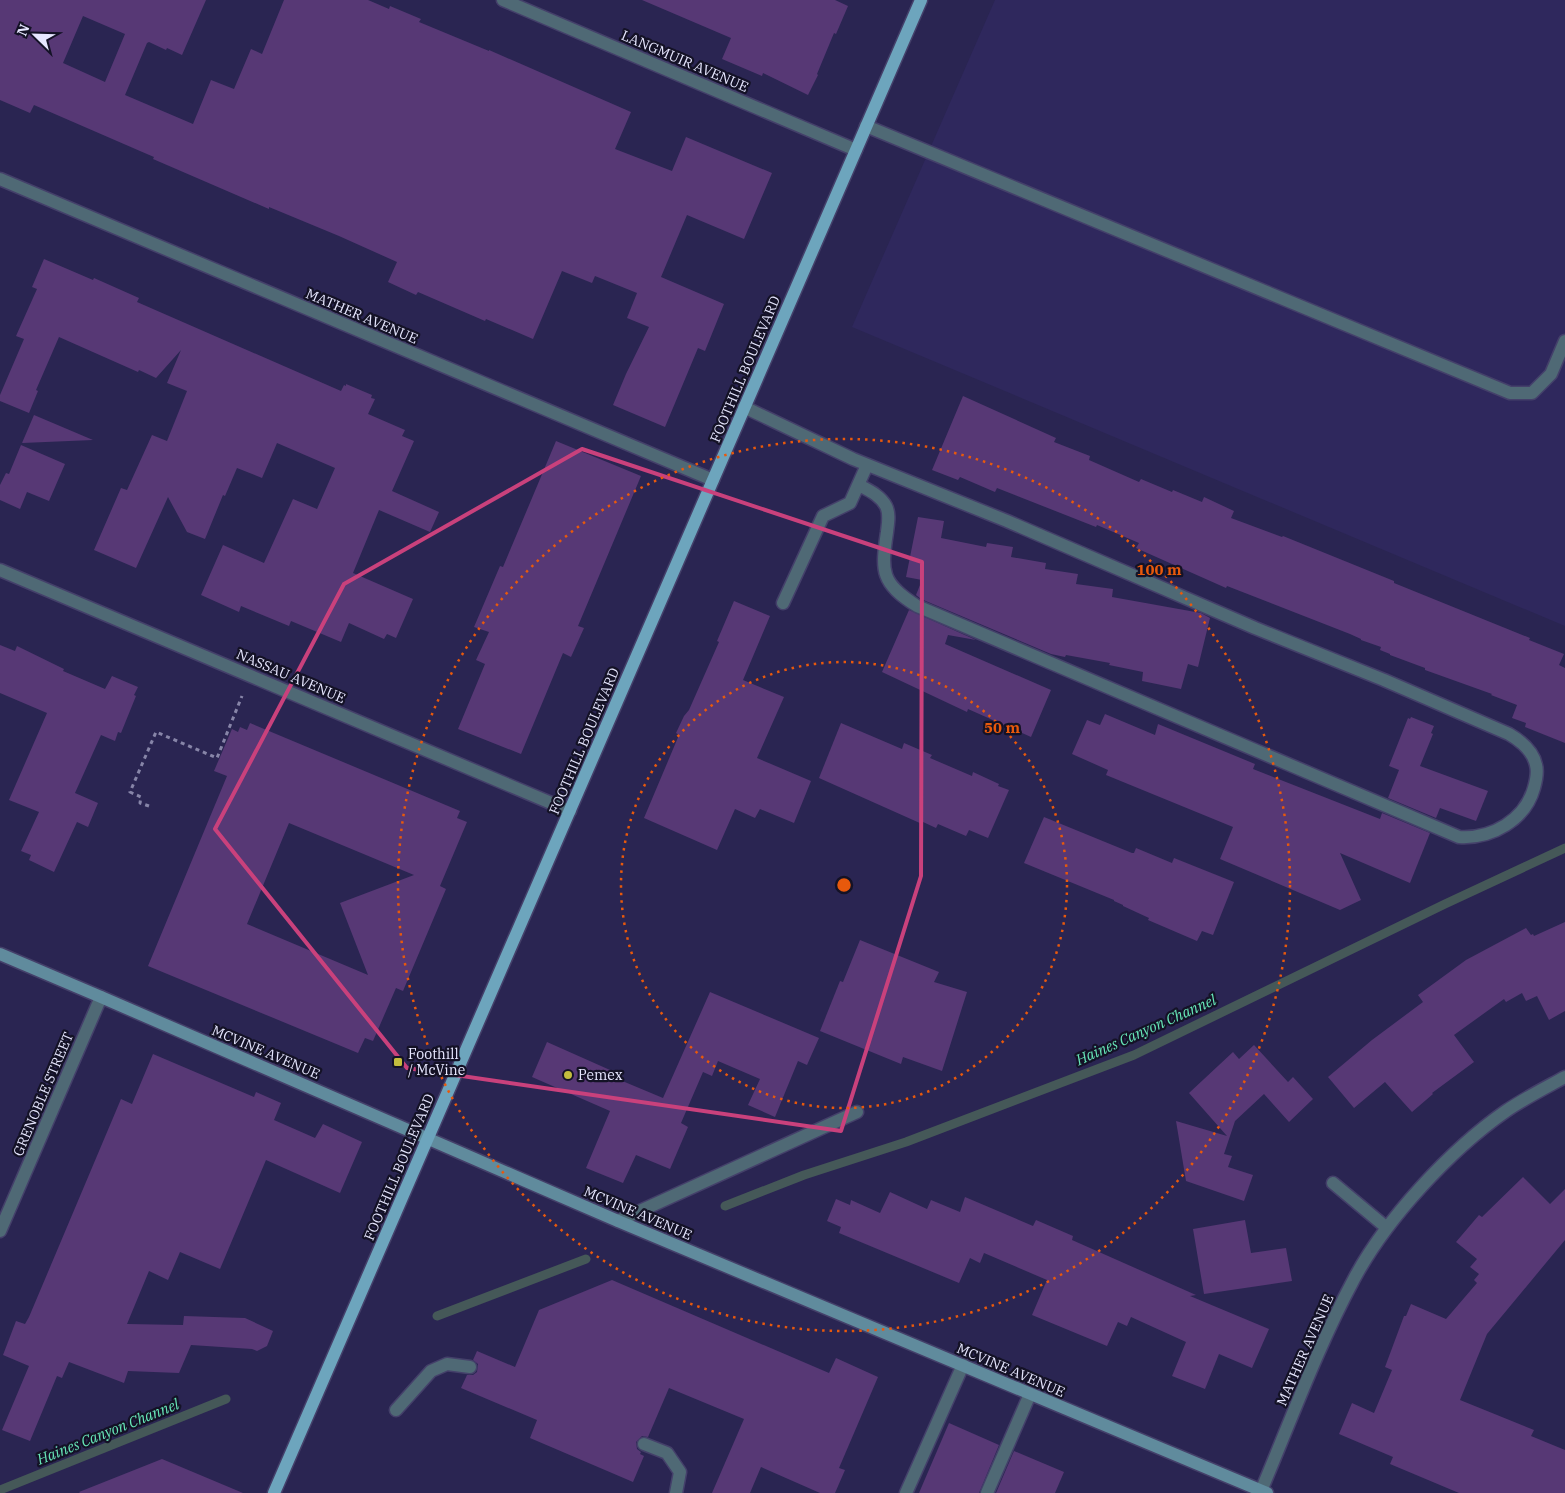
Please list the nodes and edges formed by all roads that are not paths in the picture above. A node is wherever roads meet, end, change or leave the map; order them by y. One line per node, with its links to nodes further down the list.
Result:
1 (503, 0): 4 (street, LANGMUIR AVENUE)
2 (921, 0): 3 (main road, FOOTHILL BOULEVARD)
3 (866, 126): 4 (main road, FOOTHILL BOULEVARD); 6 (street)
4 (856, 150): 7 (main road, FOOTHILL BOULEVARD)
5 (0, 178): 9 (street, MATHER AVENUE)
6 (1565, 341)
7 (744, 407): 8 (street); 9 (main road, FOOTHILL BOULEVARD)
8 (867, 465): 10 (street); 10 (street)
9 (713, 480): 13 (main road, FOOTHILL BOULEVARD)
10 (859, 485): 12 (street)
11 (0, 570): 13 (street, NASSAU AVENUE)
12 (783, 603)
13 (570, 811): 18 (main road, FOOTHILL BOULEVARD)
14 (0, 954): 15 (street, MCVINE AVENUE)
15 (101, 996): 18 (street, MCVINE AVENUE); 22 (street, GRENOBLE STREET)
16 (1565, 1077): 21 (street, MATHER AVENUE)
17 (857, 1112): 20 (street)
18 (427, 1138): 20 (street, MCVINE AVENUE); 29 (main road, FOOTHILL BOULEVARD)
19 (1332, 1183): 21 (street)
20 (618, 1221): 23 (street, MCVINE AVENUE)
21 (1387, 1228): 28 (street, MATHER AVENUE)
22 (0, 1231)
23 (963, 1365): 25 (street, MCVINE AVENUE); 31 (street)
24 (470, 1367): 26 (street)
25 (1030, 1394): 28 (street, MCVINE AVENUE); 32 (street)
26 (396, 1410)
27 (644, 1444): 30 (street)
28 (1260, 1491)
29 (274, 1493)
30 (676, 1493)
31 (906, 1493)
32 (987, 1493)

